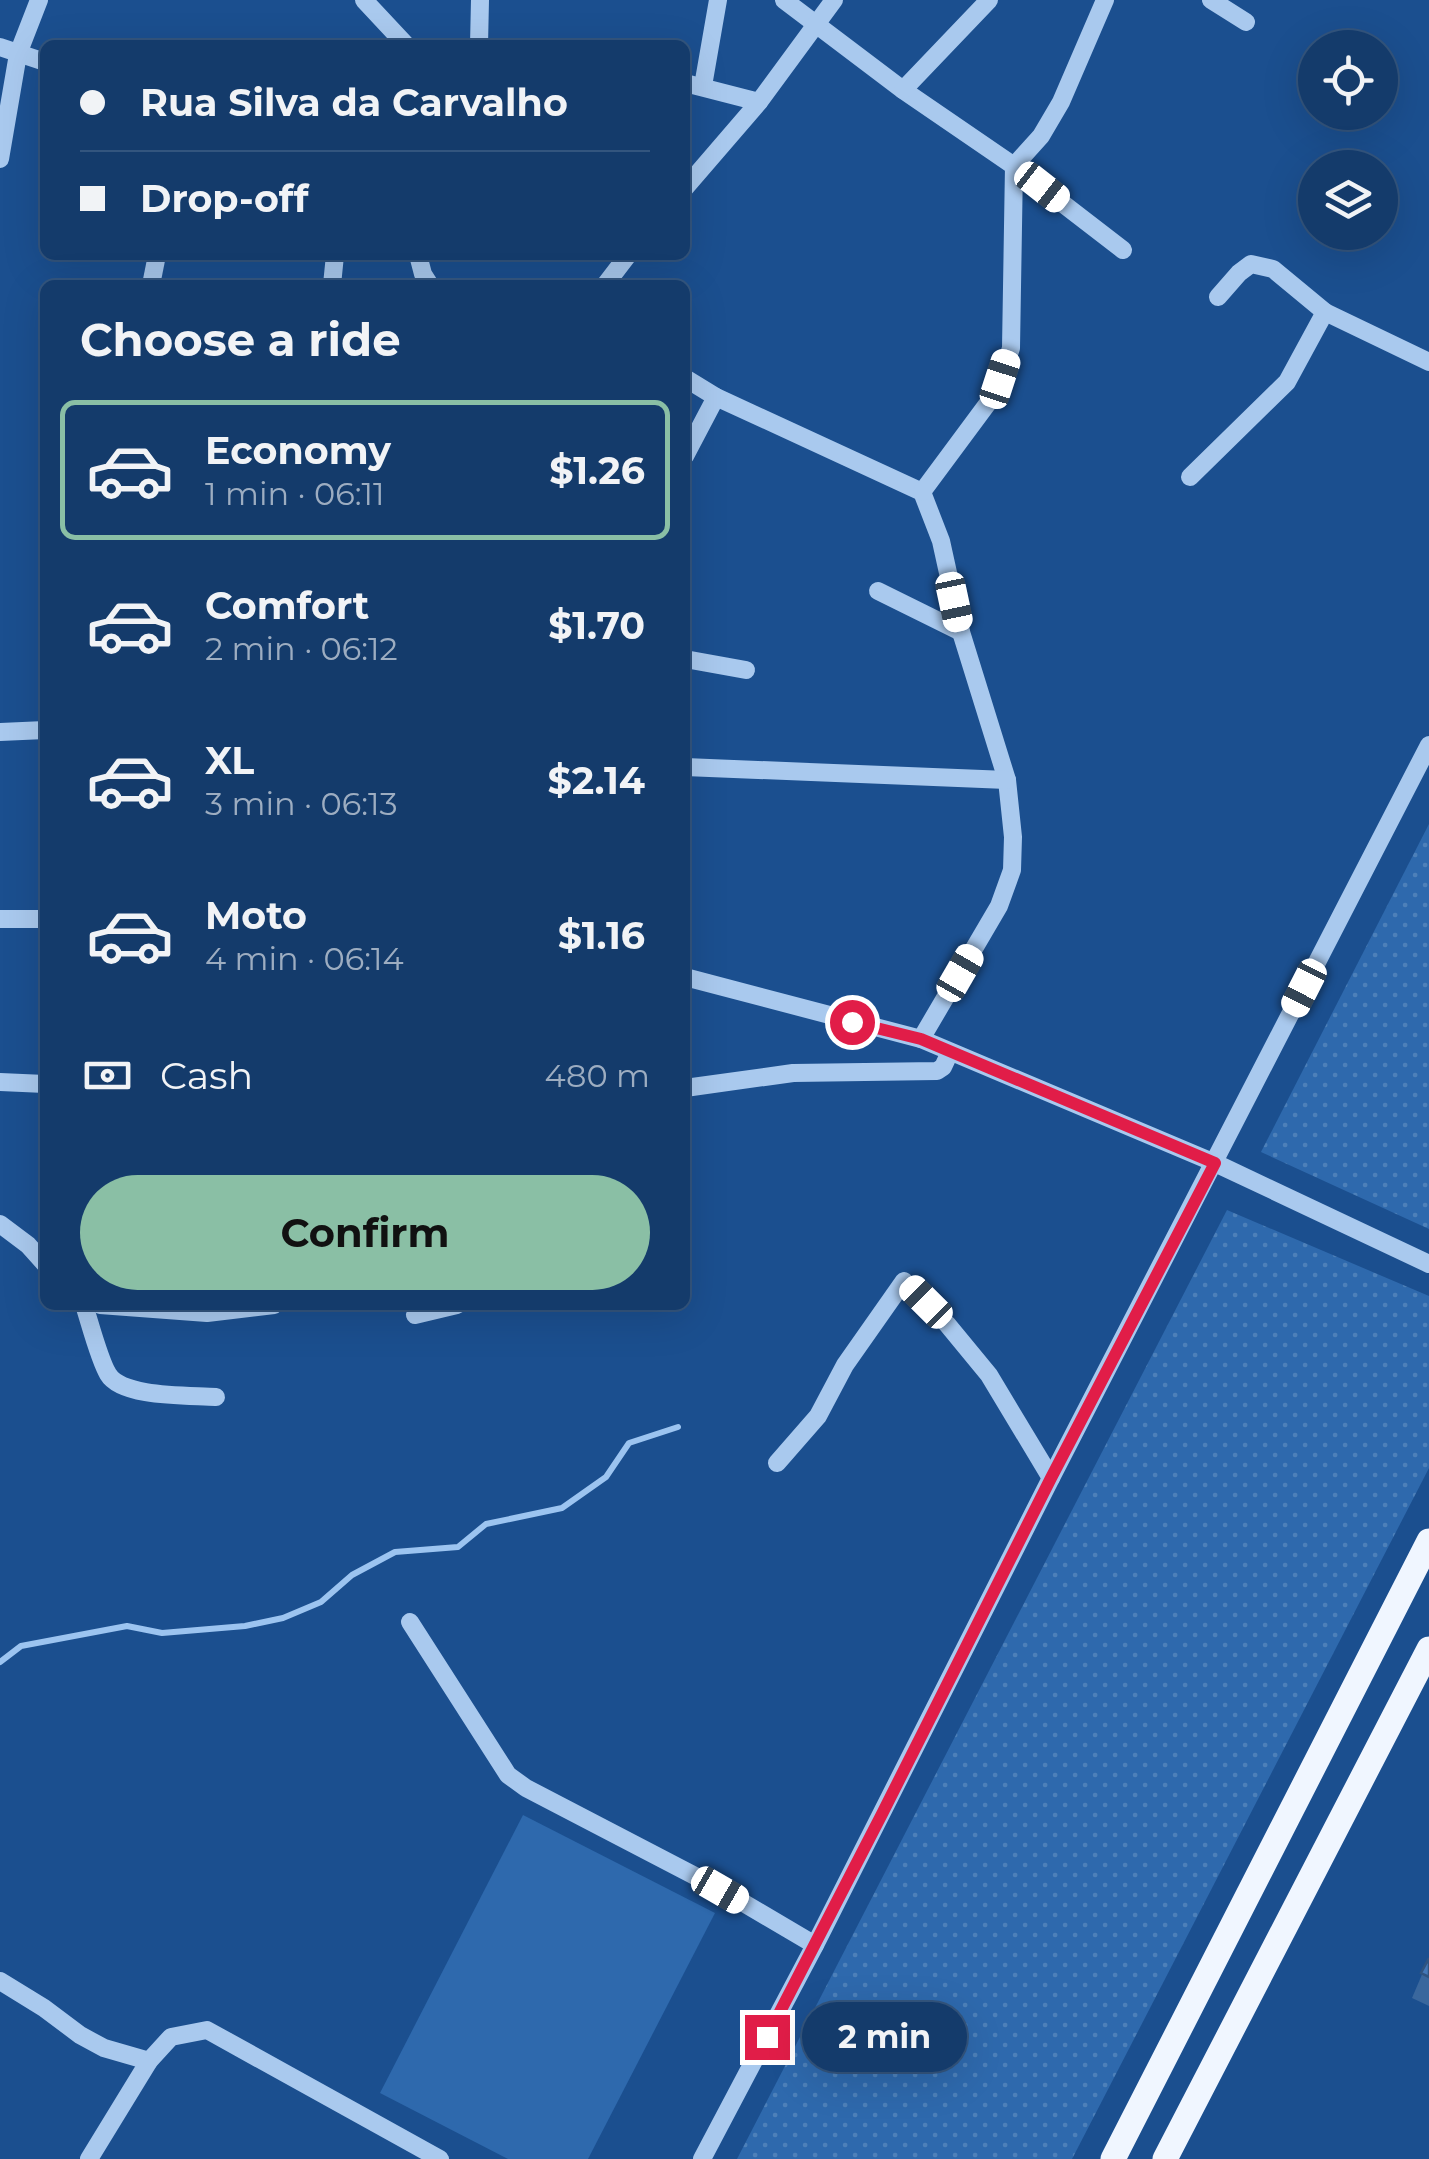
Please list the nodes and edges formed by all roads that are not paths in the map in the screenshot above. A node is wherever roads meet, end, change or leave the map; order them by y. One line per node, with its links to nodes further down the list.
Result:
1 (39, 0): 14 (street)
2 (364, 0): 12 (street)
3 (480, 0): 13 (street)
4 (718, 0): 16 (street)
5 (784, 0): 11 (street)
6 (834, 0): 11 (street)
7 (989, 0): 17 (street)
8 (1105, 0): 20 (street)
9 (1211, 0): 10 (street)
10 (1246, 22)
11 (817, 24): 17 (street); 18 (street)
12 (401, 40)
13 (479, 40)
14 (9, 50): 15 (street); 19 (street)
15 (40, 60)
16 (694, 84): 18 (street)
17 (903, 90): 20 (street)
18 (759, 102): 21 (street)
19 (0, 160)
20 (1014, 166): 22 (street); 30 (street)
21 (690, 182)
22 (1123, 250)
23 (1218, 298): 24 (street)
24 (1325, 312): 25 (street); 29 (street)
25 (1429, 362)
26 (690, 381): 27 (street)
27 (716, 398): 28 (street); 30 (street)
28 (690, 447)
29 (1190, 477)
30 (922, 492): 32 (street)
31 (878, 591): 32 (street)
32 (961, 632): 39 (street)
33 (690, 660): 34 (street)
34 (746, 670)
35 (40, 730): 36 (street)
36 (0, 732)
37 (1429, 745): 48 (street)
38 (690, 767): 39 (street)
39 (1007, 780): 43 (street)
40 (40, 919): 41 (street)
41 (0, 920)
42 (690, 979): 43 (street)
43 (921, 1039): 44 (street)
44 (950, 1052): 47 (street); 48 (street)
45 (0, 1082): 46 (street)
46 (40, 1084)
47 (690, 1087)
48 (1215, 1163): 51 (street); 59 (street)
49 (0, 1224): 50 (street)
50 (40, 1259)
51 (1429, 1264)
52 (86, 1310): 57 (street)
53 (167, 1310): 54 (street)
54 (232, 1310)
55 (436, 1310): 56 (street)
56 (415, 1315)
57 (216, 1398)
58 (777, 1463): 59 (street)
59 (1051, 1478): 63 (street)
60 (1429, 1542): 69 (main road)
61 (410, 1622): 63 (street)
62 (1429, 1650): 70 (main road)
63 (816, 1945): 68 (street)
64 (0, 1981): 65 (street)
65 (149, 2061): 66 (street); 67 (street)
66 (90, 2159)
67 (440, 2159)
68 (702, 2159)
69 (1113, 2159)
70 (1165, 2159)

